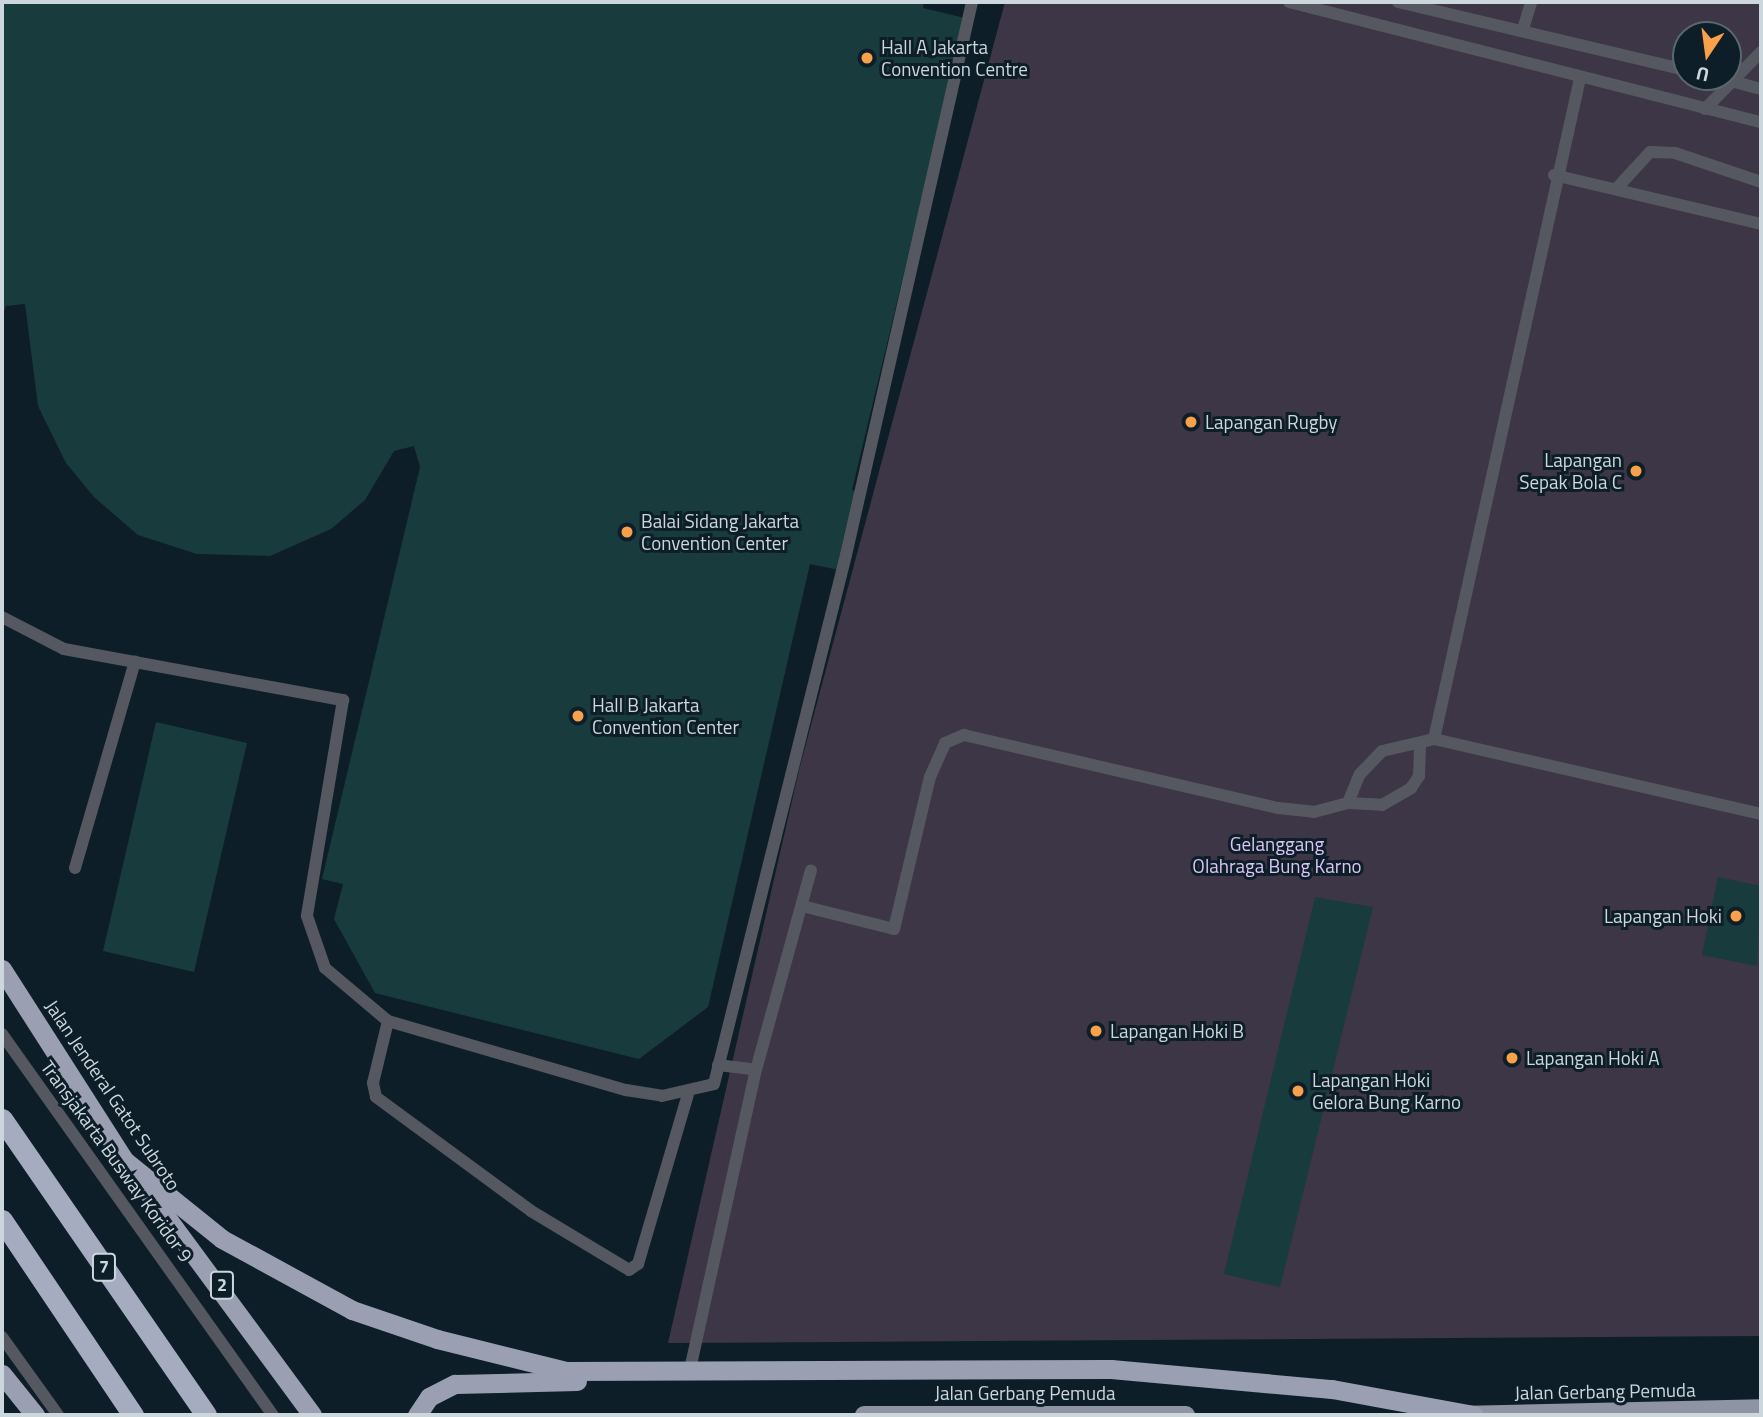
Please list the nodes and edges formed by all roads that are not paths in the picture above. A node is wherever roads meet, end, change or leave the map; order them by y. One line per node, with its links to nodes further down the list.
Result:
1 (972, 2): 31 (lane)
2 (1289, 2): 9 (lane)
3 (1398, 2): 5 (lane)
4 (1531, 2): 5 (lane)
5 (1523, 29): 7 (lane)
6 (1761, 52): 8 (lane)
7 (1672, 66)
8 (1742, 69)
9 (1580, 78): 13 (lane); 15 (lane)
10 (1742, 83): 11 (lane)
11 (1761, 89)
12 (1721, 91): 13 (lane)
13 (1705, 109): 14 (lane)
14 (1761, 122)
15 (1554, 174): 17 (lane); 21 (lane)
16 (1761, 182): 17 (lane)
17 (1616, 189): 18 (lane)
18 (1761, 224)
19 (2, 617): 20 (lane)
20 (135, 662): 25 (lane); 29 (lane)
21 (1433, 739): 22 (lane); 24 (lane)
22 (1420, 747): 23 (lane); 23 (lane)
23 (1348, 803): 27 (lane)
24 (1761, 814)
25 (75, 868)
26 (811, 870): 27 (lane)
27 (802, 906): 32 (lane)
28 (2, 969): 35 (highway, Jalan Jenderal Gatot Subroto / 2)
29 (388, 1021): 33 (lane); 33 (lane)
30 (2, 1034): 46 (lane, Transjakarta Busway Koridor 9)
31 (718, 1065): 32 (lane); 33 (lane)
32 (756, 1070): 40 (lane)
33 (688, 1094)
34 (2, 1119): 45 (highway, 7)
35 (125, 1161): 38 (highway); 47 (highway, Jalan Jenderal Gatot Subroto / 2)
36 (2, 1220): 44 (highway)
37 (2, 1338): 43 (lane)
38 (624, 1373): 40 (highway); 48 (highway)
39 (2, 1374): 42 (highway)
40 (689, 1374): 52 (highway)
41 (1761, 1408): 52 (main road, Jalan Gerbang Pemuda)
42 (35, 1415)
43 (58, 1415)
44 (133, 1415)
45 (206, 1415)
46 (273, 1415)
47 (312, 1415)
48 (416, 1415)
49 (864, 1415): 50 (main road, Jalan Gerbang Pemuda)
50 (1186, 1415)
51 (1449, 1415): 52 (main road, Jalan Gerbang Pemuda)
52 (1474, 1415)

